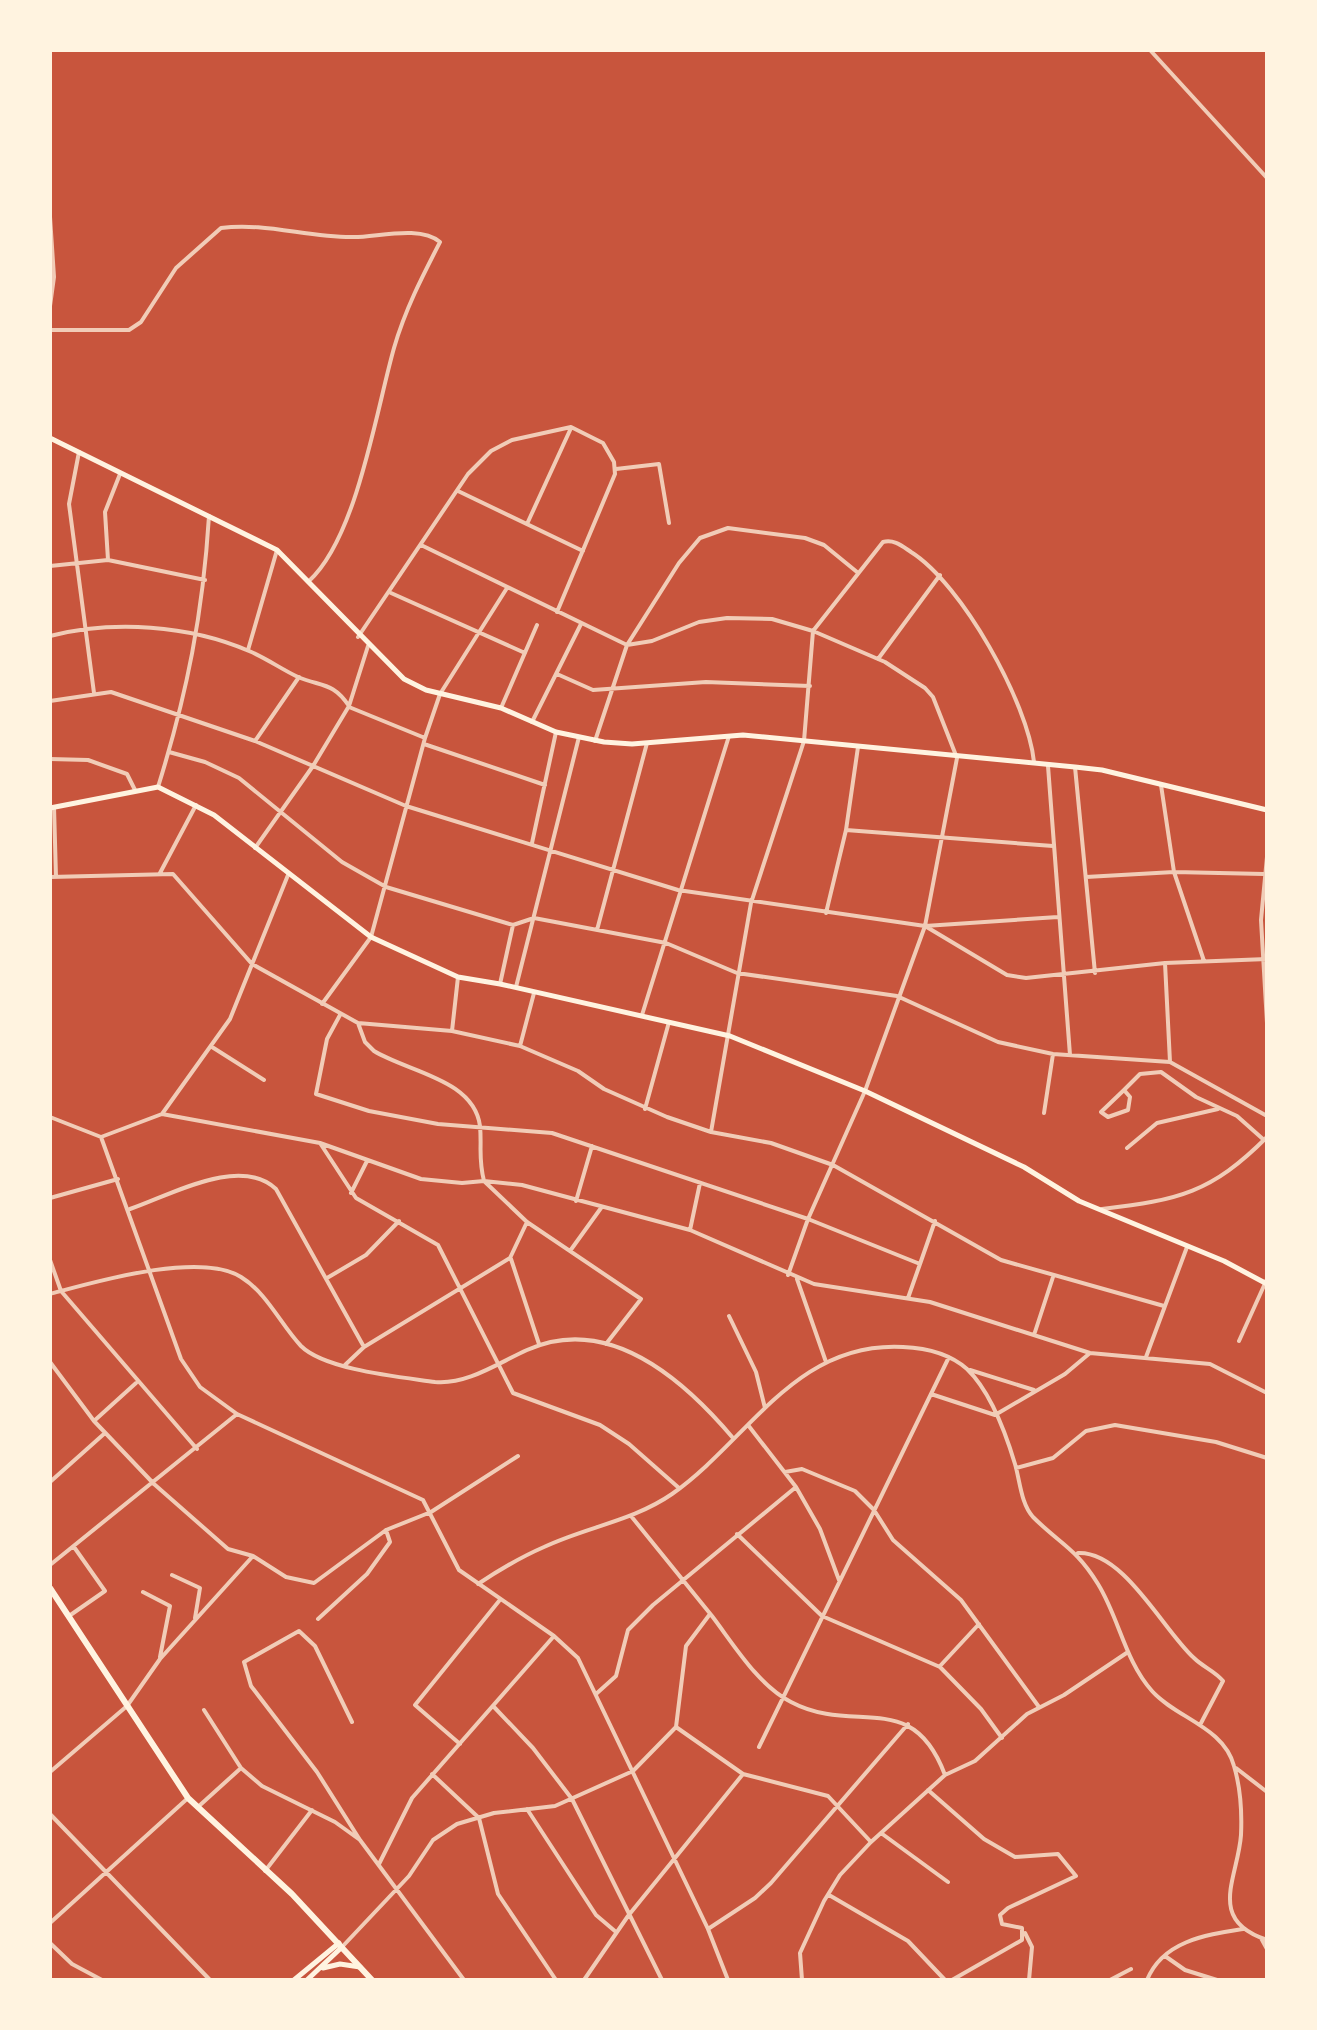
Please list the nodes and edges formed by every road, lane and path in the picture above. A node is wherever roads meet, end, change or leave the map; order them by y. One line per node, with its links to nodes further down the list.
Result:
1 (1150, 50): 2 (street)
2 (1267, 178)
3 (50, 217): 4 (street)
4 (52, 242): 5 (street)
5 (50, 306)
6 (50, 330): 25 (street)
7 (571, 427): 10 (street); 12 (street); 15 (street)
8 (50, 438): 9 (main road)
9 (79, 452): 11 (main road); 20 (street)
10 (616, 469): 14 (street); 18 (street)
11 (120, 473): 13 (main road); 19 (street)
12 (458, 491): 15 (street); 16 (street)
13 (209, 516): 17 (main road); 24 (street)
14 (669, 523)
15 (527, 524): 18 (street)
16 (421, 545): 26 (street); 27 (street)
17 (277, 550): 25 (main road); 39 (street)
18 (583, 551): 28 (street)
19 (108, 560): 20 (street); 24 (street)
20 (74, 561): 21 (street); 31 (street)
21 (50, 566)
22 (857, 572): 23 (street); 32 (street); 37 (street)
23 (940, 575): 41 (street); 65 (street)
24 (205, 580): 35 (street)
25 (309, 581): 36 (main road)
26 (507, 588): 28 (street); 33 (street)
27 (391, 593): 33 (street); 36 (street)
28 (557, 612): 29 (street)
29 (581, 624): 37 (street); 42 (street)
30 (537, 625): 40 (street)
31 (86, 627): 34 (street); 35 (street); 46 (street)
32 (813, 631): 37 (street); 41 (street); 44 (street)
33 (479, 633): 40 (street); 47 (street)
34 (50, 636)
35 (197, 636): 39 (street); 51 (street)
36 (358, 637): 38 (main road)
37 (627, 645): 45 (street)
38 (368, 646): 47 (main road); 49 (street)
39 (248, 650): 43 (street)
40 (525, 653): 50 (street)
41 (878, 659): 63 (street)
42 (557, 674): 45 (street); 52 (street)
43 (299, 677): 49 (street); 56 (street)
44 (810, 686): 45 (street); 59 (street)
45 (612, 690): 58 (street)
46 (94, 693): 48 (street); 51 (street)
47 (440, 694): 50 (main road); 57 (street)
48 (50, 701)
49 (349, 706): 57 (street); 66 (street)
50 (501, 708): 52 (main road)
51 (181, 716): 56 (street); 62 (street)
52 (532, 722): 53 (main road)
53 (556, 732): 55 (main road); 70 (street)
54 (729, 736): 59 (main road); 60 (main road); 93 (street)
55 (579, 737): 58 (main road); 83 (street)
56 (255, 741): 66 (street)
57 (425, 741): 70 (street); 74 (street)
58 (595, 741): 60 (main road)
59 (804, 741): 61 (main road); 94 (street)
60 (647, 743): 85 (street)
61 (858, 747): 63 (main road); 78 (street)
62 (169, 752): 71 (street); 76 (street)
63 (957, 758): 65 (main road); 79 (street)
64 (50, 759): 72 (street)
65 (1034, 765): 67 (main road)
66 (313, 766): 74 (street); 76 (street)
67 (1048, 766): 68 (main road); 81 (street)
68 (1075, 767): 69 (main road); 91 (street)
69 (1161, 784): 77 (main road); 86 (street)
70 (545, 785): 80 (street)
71 (158, 787): 72 (main road); 73 (main road)
72 (135, 790): 75 (main road)
73 (196, 805): 82 (main road); 87 (street)
74 (406, 806): 80 (street); 92 (street)
75 (52, 808): 90 (street)
76 (282, 810): 82 (street); 92 (street)
77 (1267, 810)
78 (846, 830): 79 (street); 95 (street)
79 (941, 839): 81 (street); 99 (street)
80 (532, 843): 83 (street)
81 (1053, 846): 96 (street)
82 (255, 848): 89 (main road)
83 (550, 849): 85 (street); 97 (street)
84 (1267, 857): 88 (street)
85 (615, 869): 93 (street); 100 (street)
86 (1174, 872): 88 (street); 91 (street); 104 (street)
87 (160, 873): 90 (street); 106 (street)
88 (1264, 874): 103 (street)
89 (288, 875): 101 (main road); 106 (street)
90 (53, 877)
91 (1086, 877): 108 (street)
92 (386, 887): 98 (street); 101 (street)
93 (678, 890): 94 (street); 102 (street)
94 (751, 903): 95 (street); 107 (street)
95 (826, 913): 99 (street)
96 (1058, 917): 99 (street); 109 (street)
97 (534, 918): 98 (street); 100 (street); 112 (street)
98 (513, 925): 111 (street)
99 (925, 926): 109 (street); 114 (street)
100 (597, 930): 102 (street)
101 (371, 937): 110 (main road); 115 (street)
102 (666, 943): 107 (street); 117 (street)
103 (1264, 959): 104 (street); 120 (street)
104 (1204, 961): 105 (street)
105 (1165, 963): 108 (street); 127 (street)
106 (252, 964): 115 (street); 124 (street)
107 (737, 973): 114 (street); 122 (street)
108 (1095, 973): 109 (street)
109 (1064, 976): 126 (street)
110 (458, 977): 111 (main road); 121 (street)
111 (500, 984): 112 (main road)
112 (516, 988): 113 (main road)
113 (534, 993): 117 (main road); 123 (street)
114 (897, 996): 125 (street); 130 (street)
115 (322, 1004): 116 (street)
116 (340, 1015): 119 (street); 137 (street)
117 (642, 1015): 118 (main road)
118 (669, 1021): 122 (main road); 131 (street)
119 (358, 1023): 121 (street); 137 (street)
120 (1267, 1023)
121 (452, 1031): 123 (street)
122 (730, 1036): 130 (main road); 138 (street)
123 (520, 1046): 131 (street)
124 (212, 1047): 128 (street); 134 (street)
125 (1053, 1054): 126 (street); 133 (street)
126 (1070, 1055): 127 (street)
127 (1170, 1062): 135 (street)
128 (264, 1080)
129 (1124, 1090): 129 (street); 132 (street)
130 (865, 1091): 145 (street); 154 (main road)
131 (645, 1109): 138 (street)
132 (1221, 1109): 140 (street); 143 (street)
133 (1044, 1113)
134 (162, 1114): 139 (street); 141 (street)
135 (1267, 1116)
136 (50, 1117): 139 (street)
137 (480, 1127): 142 (street); 147 (street)
138 (711, 1132): 145 (street)
139 (101, 1137): 146 (street)
140 (1266, 1138): 154 (street)
141 (320, 1143): 144 (street); 149 (street)
142 (593, 1146): 148 (street); 151 (street)
143 (1127, 1148)
144 (367, 1161): 147 (street); 149 (street)
145 (833, 1165): 155 (street); 157 (street)
146 (118, 1179): 150 (street); 153 (street)
147 (484, 1181): 151 (street); 158 (street)
148 (700, 1183): 155 (street); 159 (street)
149 (351, 1193): 156 (street)
150 (50, 1198)
151 (576, 1201): 152 (street)
152 (601, 1208): 159 (street); 161 (street)
153 (130, 1209): 165 (street); 168 (street)
154 (1100, 1210): 160 (main road)
155 (808, 1219): 164 (street); 166 (street)
156 (399, 1221): 168 (street); 171 (street)
157 (935, 1221): 164 (street); 167 (street)
158 (527, 1222): 161 (street); 162 (street)
159 (690, 1230): 166 (street)
160 (1187, 1246): 170 (main road); 175 (street)
161 (570, 1251): 180 (street)
162 (510, 1258): 171 (street); 179 (street)
163 (50, 1260): 172 (street)
164 (920, 1264): 174 (street)
165 (152, 1270): 172 (street); 188 (street); 195 (street)
166 (788, 1275): 169 (street)
167 (1053, 1277): 175 (street); 177 (street)
168 (327, 1278): 181 (street)
169 (797, 1279): 174 (street); 186 (street)
170 (1266, 1282): 178 (street)
171 (461, 1288): 181 (street); 187 (street)
172 (61, 1291): 173 (street); 190 (street)
173 (50, 1294)
174 (908, 1298): 177 (street)
175 (1164, 1306): 184 (street)
176 (729, 1316): 194 (street)
177 (1034, 1335): 182 (street)
178 (1239, 1341)
179 (539, 1344): 180 (street); 187 (street)
180 (606, 1344): 200 (street)
181 (364, 1347): 188 (street)
182 (1090, 1353): 184 (street); 191 (street)
183 (949, 1357): 186 (street); 189 (street); 193 (street)
184 (1146, 1357): 192 (street)
185 (50, 1362): 197 (street)
186 (826, 1362): 194 (street)
187 (499, 1363): 188 (street); 209 (street)
188 (345, 1365)
189 (967, 1370): 191 (street); 196 (street)
190 (137, 1382): 197 (street); 201 (street)
191 (1034, 1390): 196 (street)
192 (1267, 1393)
193 (931, 1394): 196 (street); 210 (street)
194 (765, 1408): 198 (street)
195 (237, 1414): 201 (street); 211 (street)
196 (995, 1415): 204 (street)
197 (94, 1421): 199 (street)
198 (748, 1425): 200 (street); 205 (street)
199 (105, 1433): 206 (street); 207 (street)
200 (733, 1438): 209 (street)
201 (197, 1449): 207 (street)
202 (518, 1456): 211 (street)
203 (1267, 1458): 204 (street)
204 (1016, 1468): 216 (street)
205 (785, 1472): 208 (street); 210 (street)
206 (50, 1482)
207 (154, 1484): 215 (street); 217 (street)
208 (796, 1487): 214 (street); 220 (street)
209 (679, 1488): 212 (street)
210 (874, 1510): 220 (street); 231 (street)
211 (431, 1512): 213 (street); 222 (street)
212 (631, 1516): 221 (street); 222 (street)
213 (386, 1530): 217 (street); 229 (street)
214 (737, 1534): 221 (street); 228 (street)
215 (74, 1546): 218 (street); 227 (street)
216 (1077, 1553): 233 (street); 244 (street)
217 (253, 1556): 230 (street)
218 (50, 1565)
219 (172, 1575): 230 (street)
220 (839, 1580): 228 (street)
221 (684, 1582): 226 (street); 236 (street)
222 (478, 1584): 225 (street)
223 (50, 1588): 227 (main road)
224 (143, 1592): 234 (street)
225 (499, 1601): 232 (street); 247 (street)
226 (710, 1614): 237 (street); 245 (street)
227 (69, 1616): 238 (main road)
228 (822, 1616): 235 (street); 237 (street)
229 (318, 1619)
230 (194, 1621): 234 (street)
231 (979, 1624): 235 (street); 240 (street)
232 (554, 1636): 236 (street); 239 (street)
233 (1128, 1652): 240 (street); 244 (street)
234 (160, 1659): 238 (street)
235 (940, 1667): 246 (street)
236 (596, 1694): 251 (street)
237 (784, 1699): 243 (street); 248 (street)
238 (127, 1706): 252 (street); 258 (main road)
239 (494, 1707): 247 (street); 259 (street)
240 (1039, 1707): 246 (street)
241 (204, 1710): 250 (street)
242 (352, 1722): 267 (street)
243 (908, 1724): 255 (street); 260 (street)
244 (1200, 1725): 249 (street)
245 (676, 1727): 251 (street); 254 (street)
246 (1002, 1738): 255 (street)
247 (460, 1744): 253 (street)
248 (759, 1747)
249 (1234, 1766): 257 (street); 279 (street)
250 (241, 1768): 261 (street); 263 (street)
251 (633, 1771): 259 (street); 269 (street)
252 (50, 1772)
253 (432, 1774): 265 (street); 270 (street)
254 (743, 1774): 260 (street); 269 (street)
255 (945, 1775): 256 (street)
256 (928, 1790): 266 (street); 281 (street)
257 (1267, 1792)
258 (188, 1798): 261 (main road); 272 (street)
259 (572, 1799): 262 (street); 276 (street)
260 (840, 1804): 268 (street); 278 (street)
261 (196, 1808): 271 (main road)
262 (527, 1809): 265 (street); 280 (street)
263 (312, 1810): 267 (street); 271 (street)
264 (50, 1814): 272 (street)
265 (479, 1818): 274 (street); 296 (street)
266 (881, 1833): 268 (street); 273 (street)
267 (360, 1840): 270 (street)
268 (871, 1842): 275 (street)
269 (675, 1862): 276 (street); 278 (street)
270 (379, 1864): 274 (street)
271 (265, 1871): 284 (main road)
272 (104, 1873): 277 (street); 291 (street)
273 (948, 1882)
274 (396, 1891): 284 (street); 295 (street)
275 (828, 1895): 300 (street); 301 (street)
276 (628, 1916): 280 (street); 298 (street)
277 (50, 1923)
278 (708, 1929): 299 (street)
279 (1243, 1929): 282 (street); 286 (street)
280 (616, 1932): 297 (street)
281 (1025, 1933): 302 (street); 303 (street)
282 (1264, 1939): 285 (street)
283 (50, 1943): 290 (street)
284 (340, 1945): 287 (main road); 289 (main road); 292 (main road)
285 (1267, 1949)
286 (1165, 1956): 305 (street); 306 (street)
287 (362, 1967): 289 (main road); 294 (main road)
288 (1131, 1969): 304 (street)
289 (319, 1970): 293 (main road)
290 (102, 1980)
291 (210, 1980)
292 (294, 1980)
293 (307, 1980)
294 (372, 1980)
295 (464, 1980)
296 (556, 1980)
297 (584, 1980)
298 (662, 1980)
299 (728, 1980)
300 (802, 1980)
301 (945, 1980)
302 (952, 1980)
303 (1029, 1980)
304 (1110, 1980)
305 (1146, 1980)
306 (1217, 1980)

